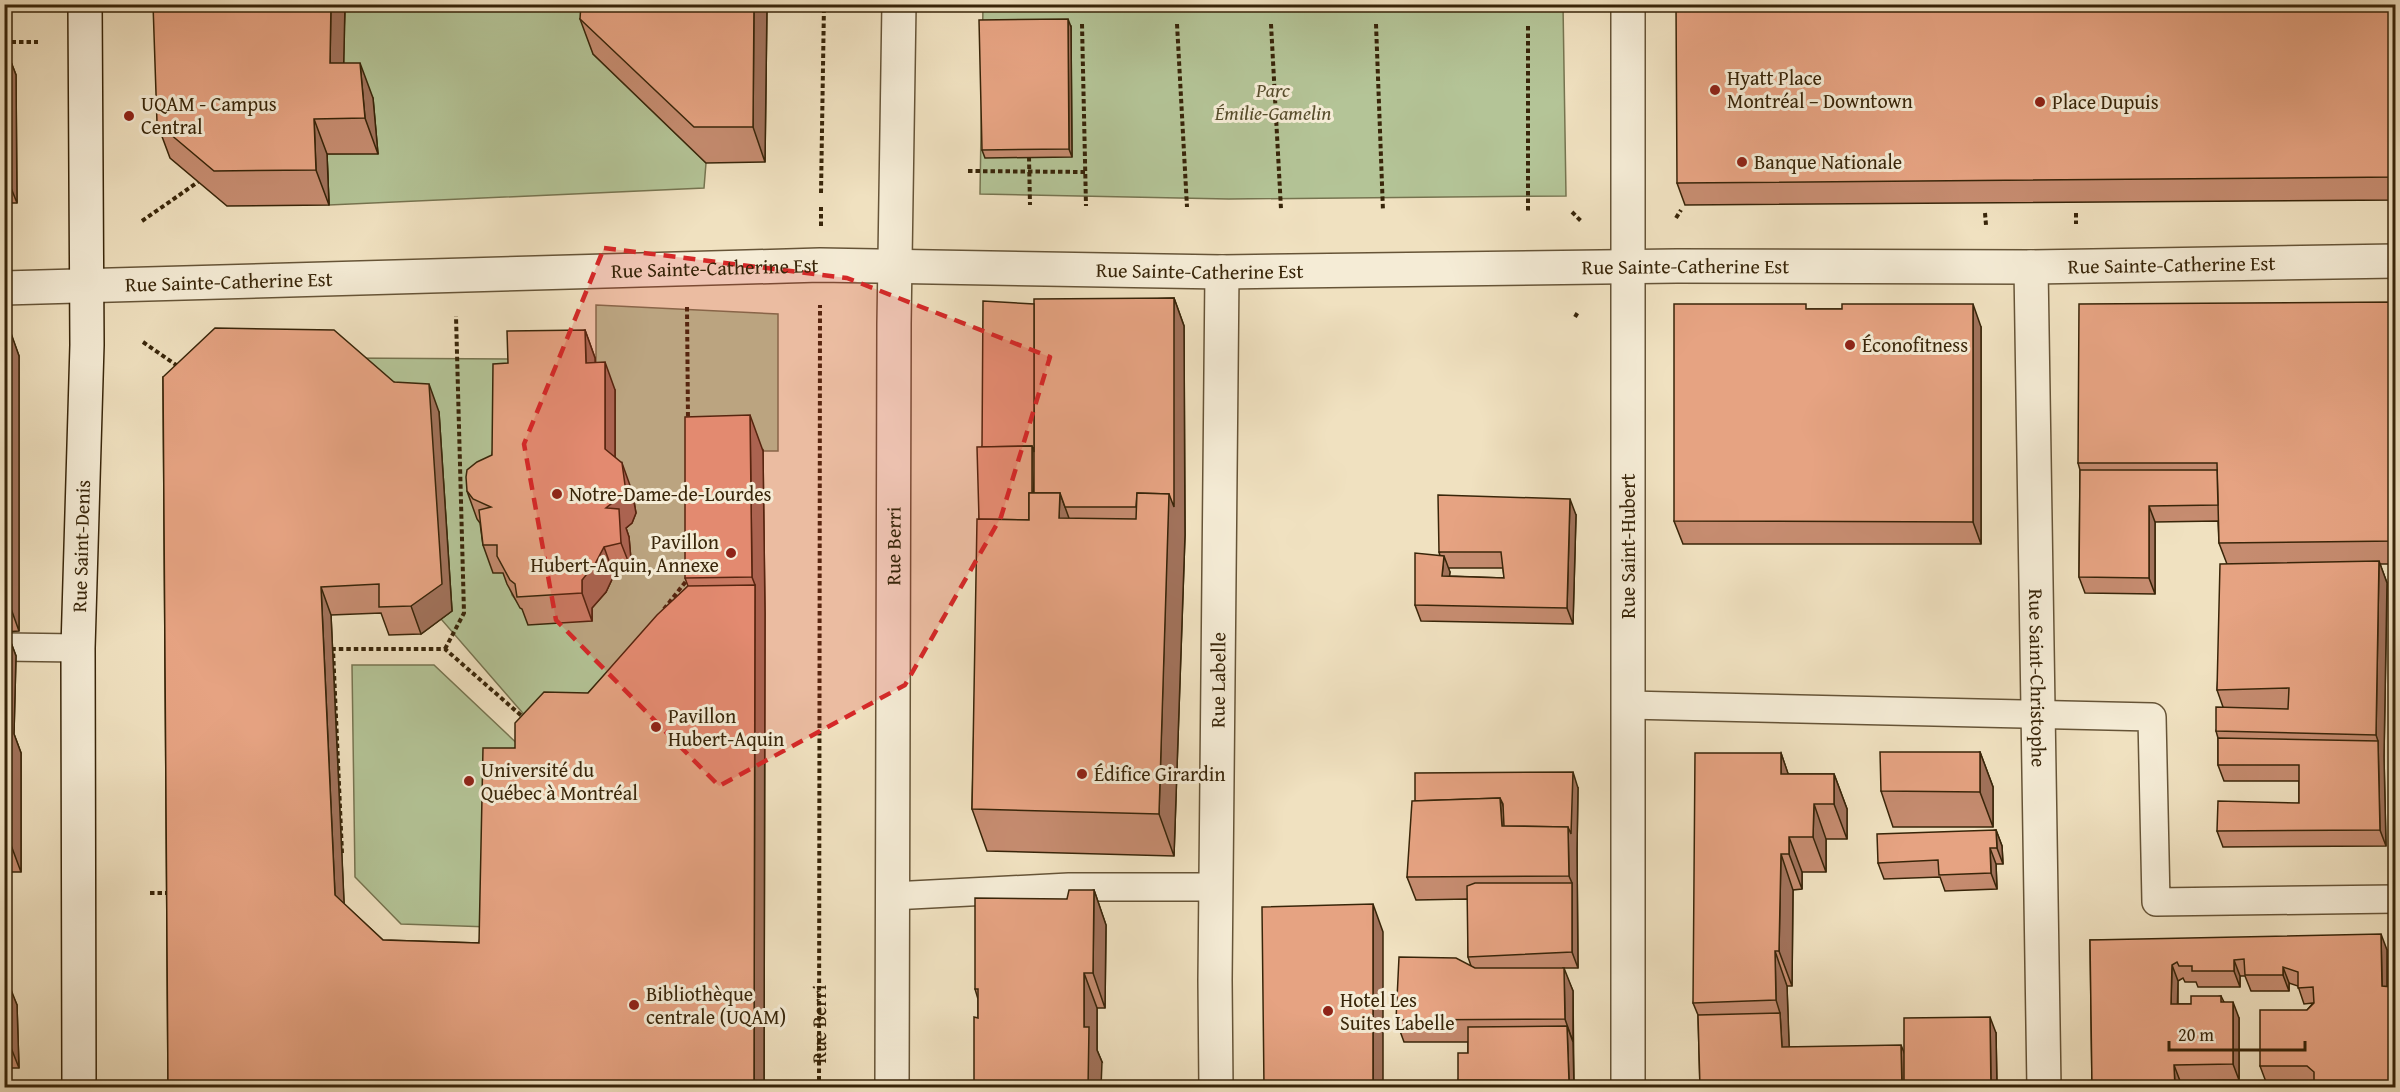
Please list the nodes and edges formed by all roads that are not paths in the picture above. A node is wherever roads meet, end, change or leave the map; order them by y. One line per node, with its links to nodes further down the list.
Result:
1 (85, 4): 9 (street, Rue Saint-Denis)
2 (899, 4): 5 (street, Rue Berri)
3 (1628, 4): 7 (street, Rue Saint-Hubert)
4 (2396, 261): 6 (street, Rue Sainte-Catherine Est)
5 (895, 265): 8 (street, Rue Sainte-Catherine Est); 9 (street, Rue Sainte-Catherine Est); 16 (street, Rue Berri)
6 (2031, 267): 7 (street, Rue Sainte-Catherine Est); 14 (street, Rue Saint-Christophe)
7 (1628, 268): 8 (street, Rue Sainte-Catherine Est); 13 (street, Rue Saint-Hubert)
8 (1222, 272): 15 (street, Rue Labelle)
9 (87, 285): 10 (street, Rue Sainte-Catherine Est); 12 (street, Rue Saint-Denis)
10 (4, 288)
11 (4, 647): 12 (lane)
12 (78, 648): 18 (street, Rue Saint-Denis)
13 (1628, 705): 14 (lane); 21 (street, Rue Saint-Hubert)
14 (2037, 714): 17 (lane); 22 (street, Rue Saint-Christophe)
15 (1215, 887): 16 (lane); 20 (street, Rue Labelle)
16 (892, 896): 19 (street, Rue Berri)
17 (2396, 899)
18 (79, 1088)
19 (892, 1088)
20 (1216, 1088)
21 (1628, 1088)
22 (2043, 1088)

